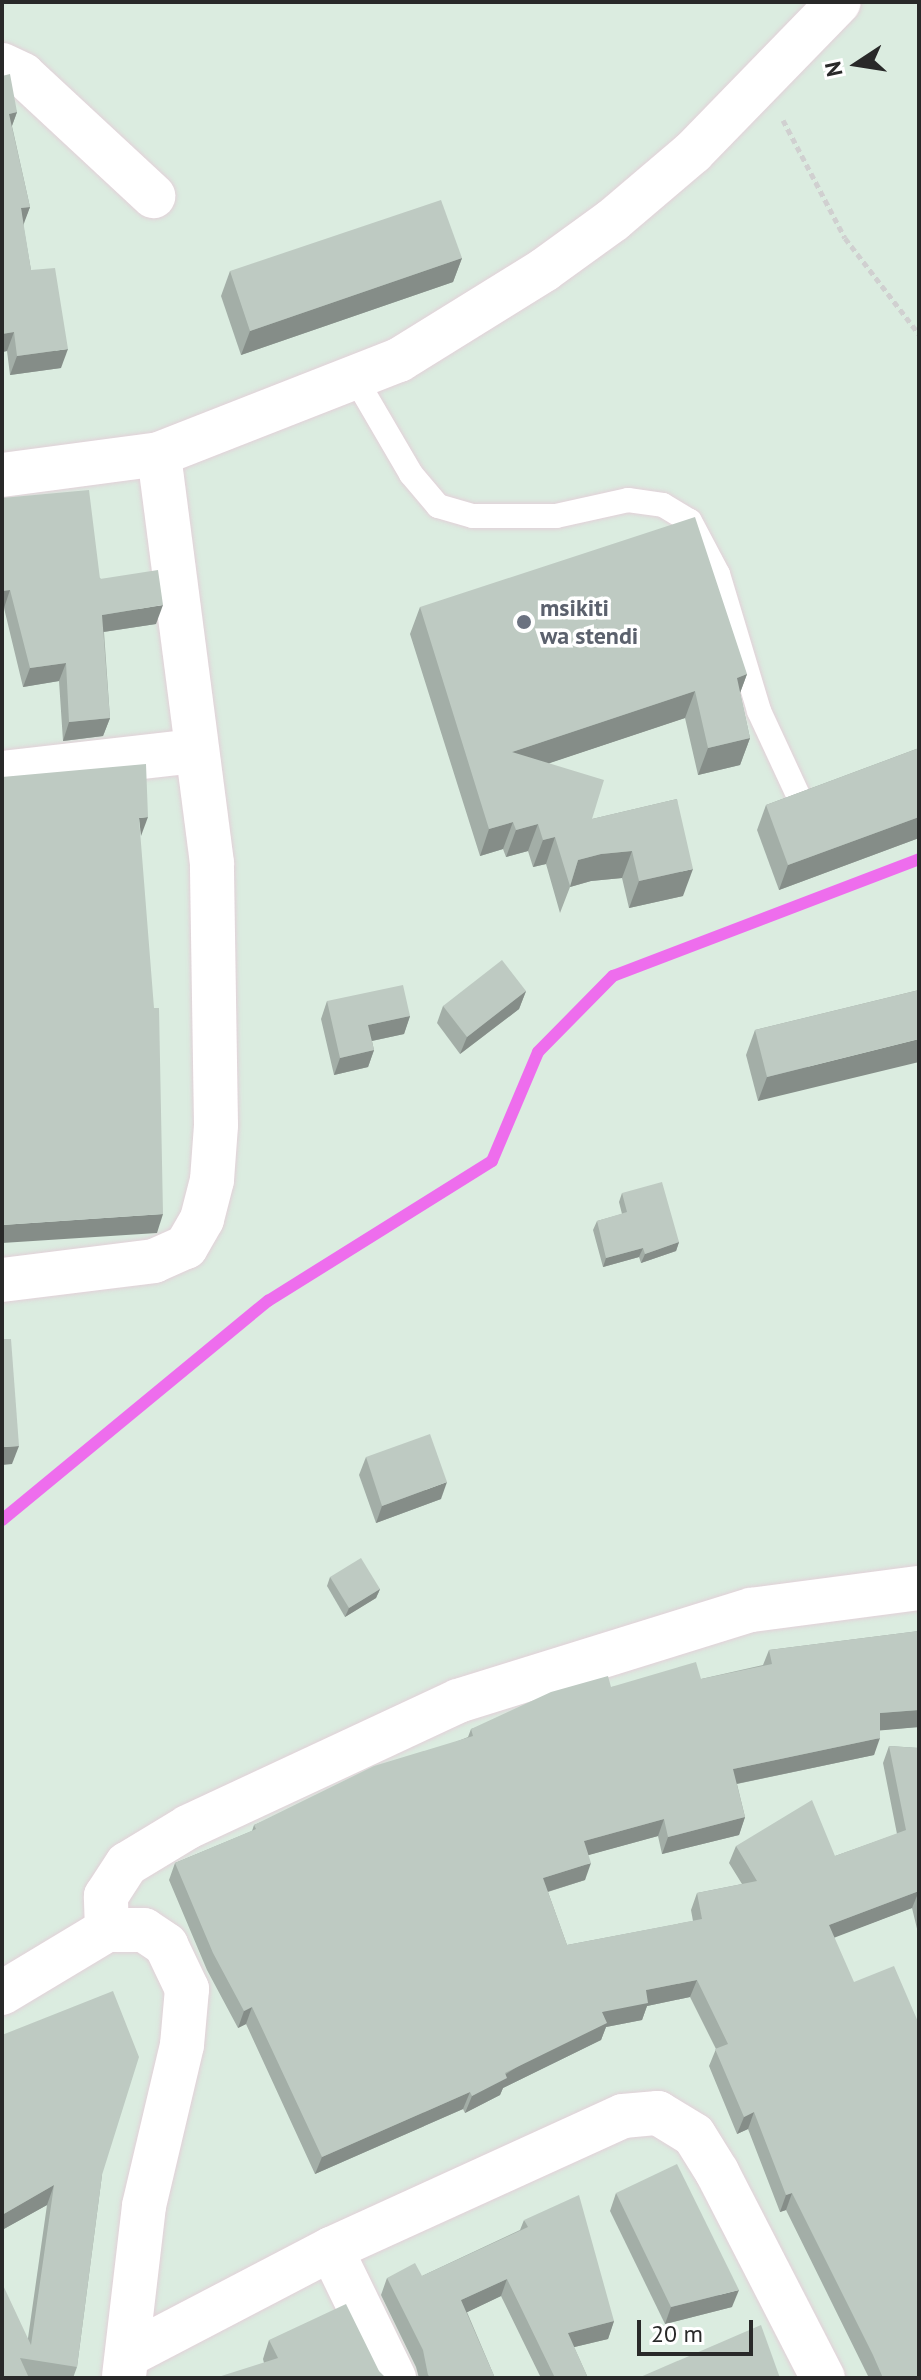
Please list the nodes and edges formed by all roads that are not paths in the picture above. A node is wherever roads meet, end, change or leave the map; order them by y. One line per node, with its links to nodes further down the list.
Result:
1 (839, 2): 4 (street)
2 (2, 65): 3 (street)
3 (153, 196)
4 (355, 378): 5 (street); 9 (lane)
5 (159, 454): 6 (street); 7 (street)
6 (2, 475)
7 (196, 751): 8 (street); 10 (street)
8 (2, 773)
9 (798, 795)
10 (2, 1280)
11 (919, 1588): 12 (street)
12 (107, 1930): 13 (street); 15 (street)
13 (2, 1993)
14 (331, 2249): 15 (street); 16 (street); 17 (street)
15 (126, 2367)
16 (394, 2378)
17 (823, 2378)

